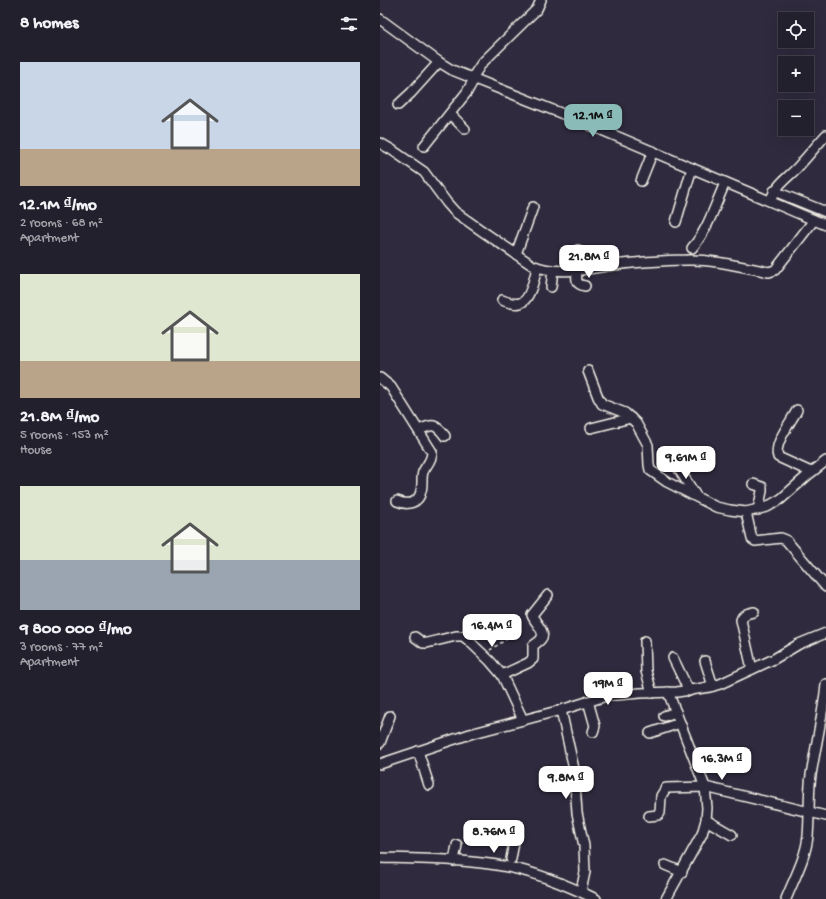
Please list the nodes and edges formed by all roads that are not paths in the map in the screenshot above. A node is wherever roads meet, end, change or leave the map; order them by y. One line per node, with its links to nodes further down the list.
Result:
1 (542, 0): 4 (street)
2 (380, 19): 3 (street)
3 (439, 62): 4 (street); 5 (street)
4 (473, 79): 6 (street); 11 (street)
5 (398, 105)
6 (450, 114): 7 (street); 10 (street)
7 (465, 129)
8 (826, 135): 15 (street)
9 (380, 143): 24 (street)
10 (424, 146)
11 (653, 152): 12 (street); 13 (street)
12 (692, 168): 14 (street); 20 (street)
13 (641, 182)
14 (725, 182): 16 (street); 22 (street)
15 (774, 191): 16 (street); 18 (street)
16 (770, 201): 19 (street)
17 (533, 207): 24 (street)
18 (826, 212)
19 (814, 220): 21 (street); 27 (street)
20 (676, 222)
21 (826, 225)
22 (692, 248)
23 (578, 250): 27 (street)
24 (516, 254): 25 (street)
25 (537, 267): 26 (street); 30 (street)
26 (553, 270): 27 (street); 29 (street)
27 (575, 270): 28 (street)
28 (585, 286)
29 (551, 287)
30 (502, 300)
31 (588, 371): 34 (street)
32 (380, 378): 36 (street)
33 (797, 410): 40 (street)
34 (631, 418): 35 (street); 42 (street)
35 (590, 428)
36 (419, 430): 37 (street); 43 (street)
37 (445, 436)
38 (826, 461): 40 (street)
39 (675, 462): 42 (street)
40 (811, 472): 44 (street)
41 (753, 484): 44 (street)
42 (696, 496): 45 (street)
43 (397, 501)
44 (758, 510): 45 (street)
45 (746, 512): 46 (street)
46 (826, 587)
47 (548, 596): 55 (street)
48 (754, 612): 54 (street)
49 (826, 633): 54 (street)
50 (415, 637): 55 (street)
51 (646, 641): 60 (street)
52 (673, 658): 58 (street)
53 (705, 661): 57 (street)
54 (752, 669): 57 (street)
55 (502, 675): 66 (street)
56 (826, 684): 75 (street)
57 (713, 686): 58 (street)
58 (689, 691): 59 (street)
59 (668, 692): 60 (street); 63 (street)
60 (652, 693): 61 (street)
61 (588, 701): 62 (street); 68 (street)
62 (561, 710): 66 (street); 87 (street)
63 (676, 712): 65 (street); 67 (street)
64 (390, 716): 70 (street)
65 (664, 716)
66 (523, 720): 71 (street)
67 (680, 723): 69 (street); 74 (street)
68 (593, 732)
69 (650, 733)
70 (380, 743)
71 (418, 751): 72 (street); 73 (street)
72 (380, 764)
73 (429, 785)
74 (705, 787): 75 (street); 76 (street); 78 (street)
75 (808, 812): 77 (street); 90 (street)
76 (649, 816)
77 (826, 816)
78 (706, 820): 80 (street); 86 (street)
79 (516, 831): 84 (street)
80 (732, 835)
81 (457, 845): 83 (street)
82 (380, 858): 83 (street)
83 (454, 861): 84 (street)
84 (510, 864): 87 (street)
85 (665, 864): 86 (street)
86 (682, 872): 89 (street)
87 (581, 891): 88 (street)
88 (596, 899)
89 (666, 899)
90 (786, 899)

